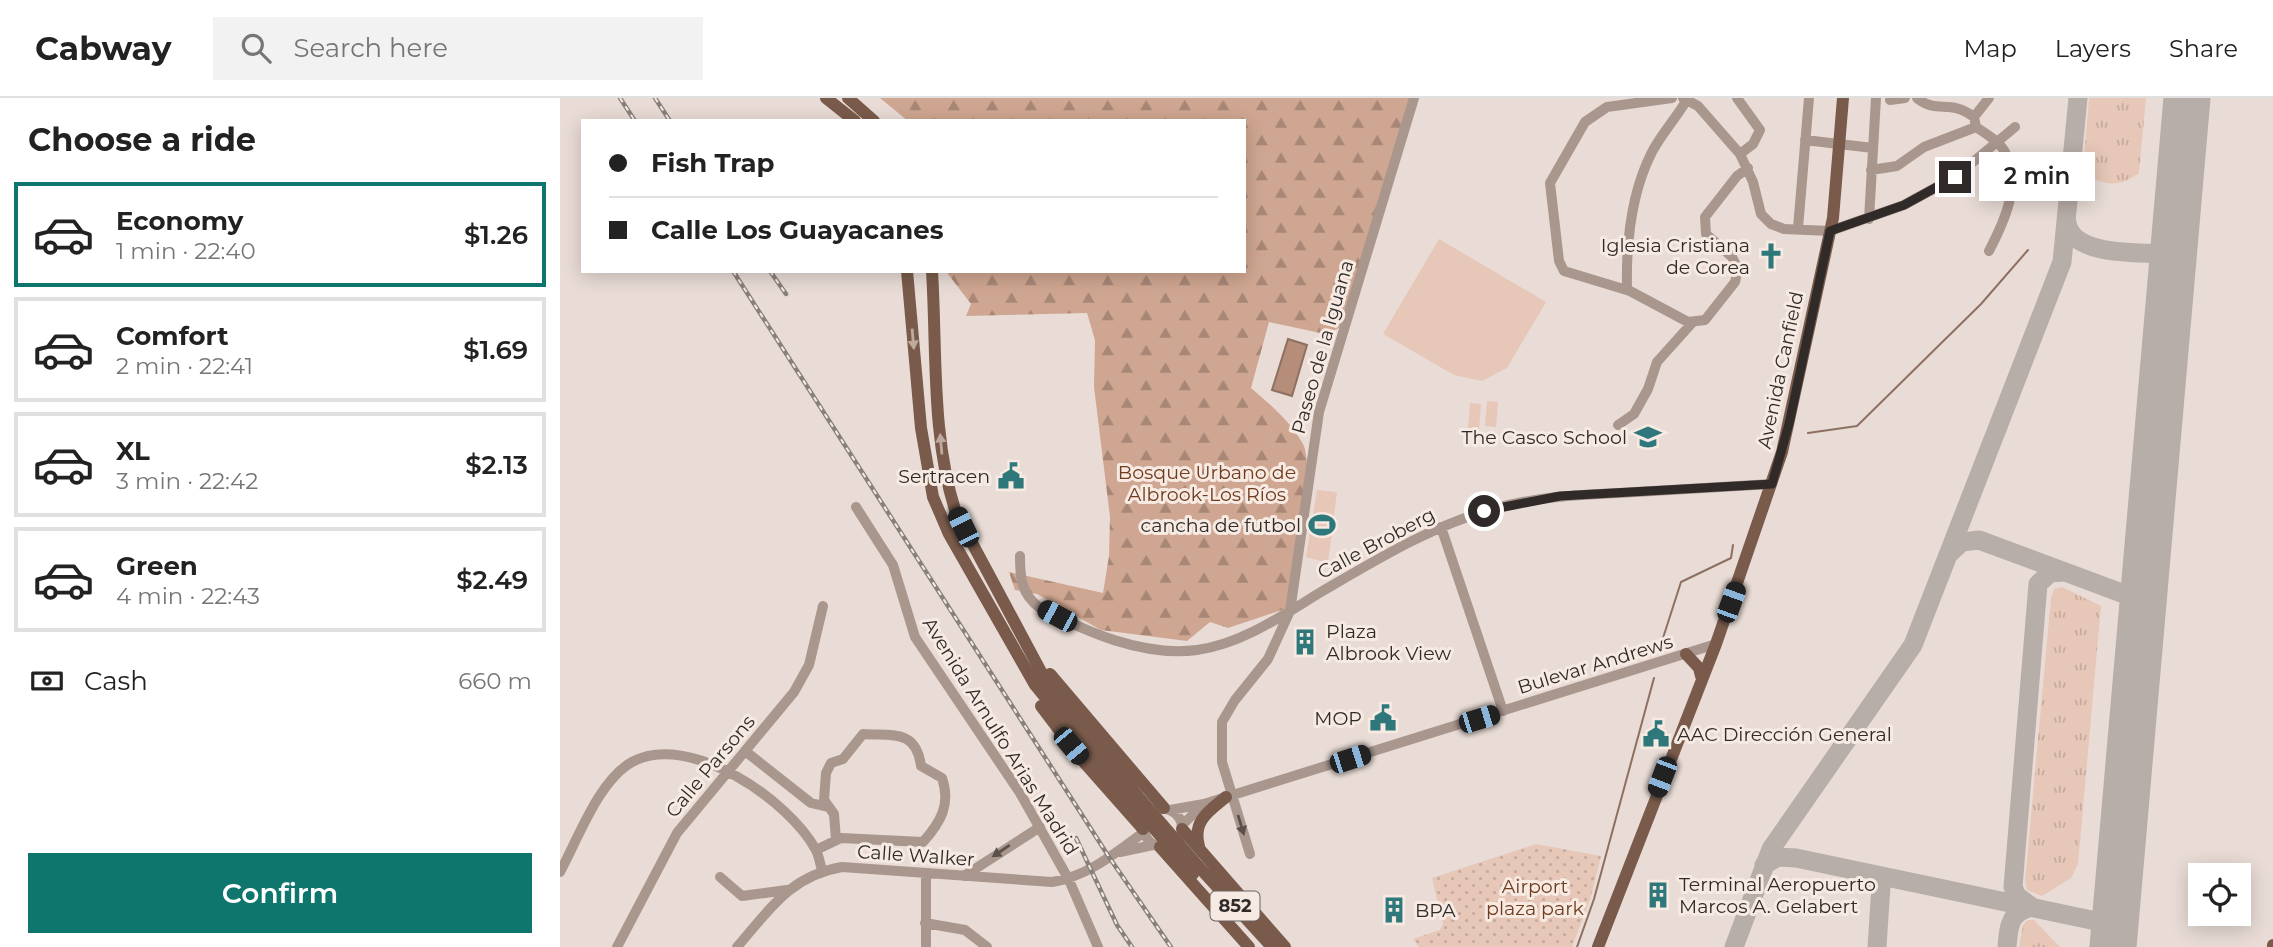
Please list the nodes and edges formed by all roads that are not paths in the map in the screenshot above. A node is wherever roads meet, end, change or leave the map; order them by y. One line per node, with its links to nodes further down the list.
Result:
1 (826, 98): 15 (main road)
2 (848, 98): 16 (main road)
3 (1415, 98): 40 (street, Paseo de la Iguana)
4 (1672, 98): 14 (street)
5 (1686, 98): 23 (street); 32 (street)
6 (1737, 98): 23 (street)
7 (1809, 98): 19 (street)
8 (1843, 98): 21 (main road, Avenida Canfield)
9 (1876, 98): 22 (street)
10 (1905, 98): 13 (street)
11 (1917, 98): 17 (street)
12 (1989, 98): 17 (street)
13 (1890, 100)
14 (1619, 101): 32 (street)
15 (852, 119)
16 (872, 119)
17 (1975, 122): 20 (street); 25 (street)
18 (2015, 127): 20 (street)
19 (1805, 140): 21 (street); 27 (street)
20 (1997, 143): 26 (street); 29 (street)
21 (1839, 144): 22 (street); 28 (main road, Avenida Canfield)
22 (1873, 148): 25 (street)
23 (1740, 154): 24 (street)
24 (1748, 169): 27 (street); 33 (street)
25 (1871, 170): 26 (street)
26 (1869, 219): 28 (street)
27 (1798, 228): 28 (street)
28 (1830, 231): 35 (main road, Avenida Canfield)
29 (1989, 251)
30 (907, 273): 47 (main road, one-way to 47)
31 (932, 273): 47 (main road, one-way to 31)
32 (1627, 290): 33 (street)
33 (1692, 323): 34 (street)
34 (1618, 425)
35 (1772, 484): 37 (street, Calle Broberg); 41 (main road, Avenida Canfield)
36 (856, 507): 52 (street, Avenida Arnulfo Arias Madrid)
37 (1441, 527): 40 (street, Calle Broberg); 44 (street)
38 (1020, 556): 40 (street, Calle Broberg)
39 (823, 606): 45 (street, Calle Parsons)
40 (1290, 611): 48 (street, Paseo de la Iguana)
41 (1716, 644): 42 (street, Bulevar Andrews); 43 (main road, Avenida Canfield)
42 (1686, 653): 43 (main road); 44 (street, Bulevar Andrews)
43 (1701, 676): 78 (main road, Avenida Canfield)
44 (1503, 711): 48 (street, Bulevar Andrews)
45 (745, 751): 46 (street, Calle Parsons); 50 (street)
46 (728, 771): 57 (street); 62 (street); 69 (street, Calle Parsons)
47 (1132, 794): 51 (main road); 54 (main road); 60 (main road, 852, bridge)
48 (1229, 796): 49 (street, Bulevar Andrews); 59 (street, Paseo de la Iguana, one-way to 59); 60 (main road)
49 (1204, 804): 51 (street, Bulevar Andrews); 53 (street, Bulevar Andrews)
50 (828, 807): 55 (street); 55 (street)
51 (1167, 809): 53 (street); 54 (street)
52 (1040, 827): 64 (street, one-way to 64); 66 (street, Avenida Arnulfo Arias Madrid)
53 (1182, 827): 56 (street); 60 (main road)
54 (1143, 830): 56 (street); 58 (street, Calle Walker)
55 (836, 840): 57 (street)
56 (1157, 846): 58 (street, Calle Walker); 60 (main road)
57 (816, 850): 61 (street)
58 (1116, 853): 66 (street, Calle Walker)
59 (1250, 854)
60 (1197, 865): 74 (main road); 75 (main road, 852); 76 (main road, 852); 77 (main road)
61 (822, 870): 63 (street, Calle Walker); 67 (street, Calle Walker)
62 (560, 872)
63 (926, 873): 64 (street, Calle Walker); 68 (street)
64 (964, 876): 66 (street, Calle Walker)
65 (720, 877): 67 (street)
66 (1069, 880): 73 (street, Avenida Arnulfo Arias Madrid)
67 (787, 890): 70 (street, Calle Walker)
68 (925, 923): 71 (street); 72 (street)
69 (617, 947)
70 (737, 947)
71 (926, 947)
72 (987, 947)
73 (1098, 947)
74 (1249, 947)
75 (1256, 947)
76 (1272, 947)
77 (1285, 947)
78 (1598, 947)

